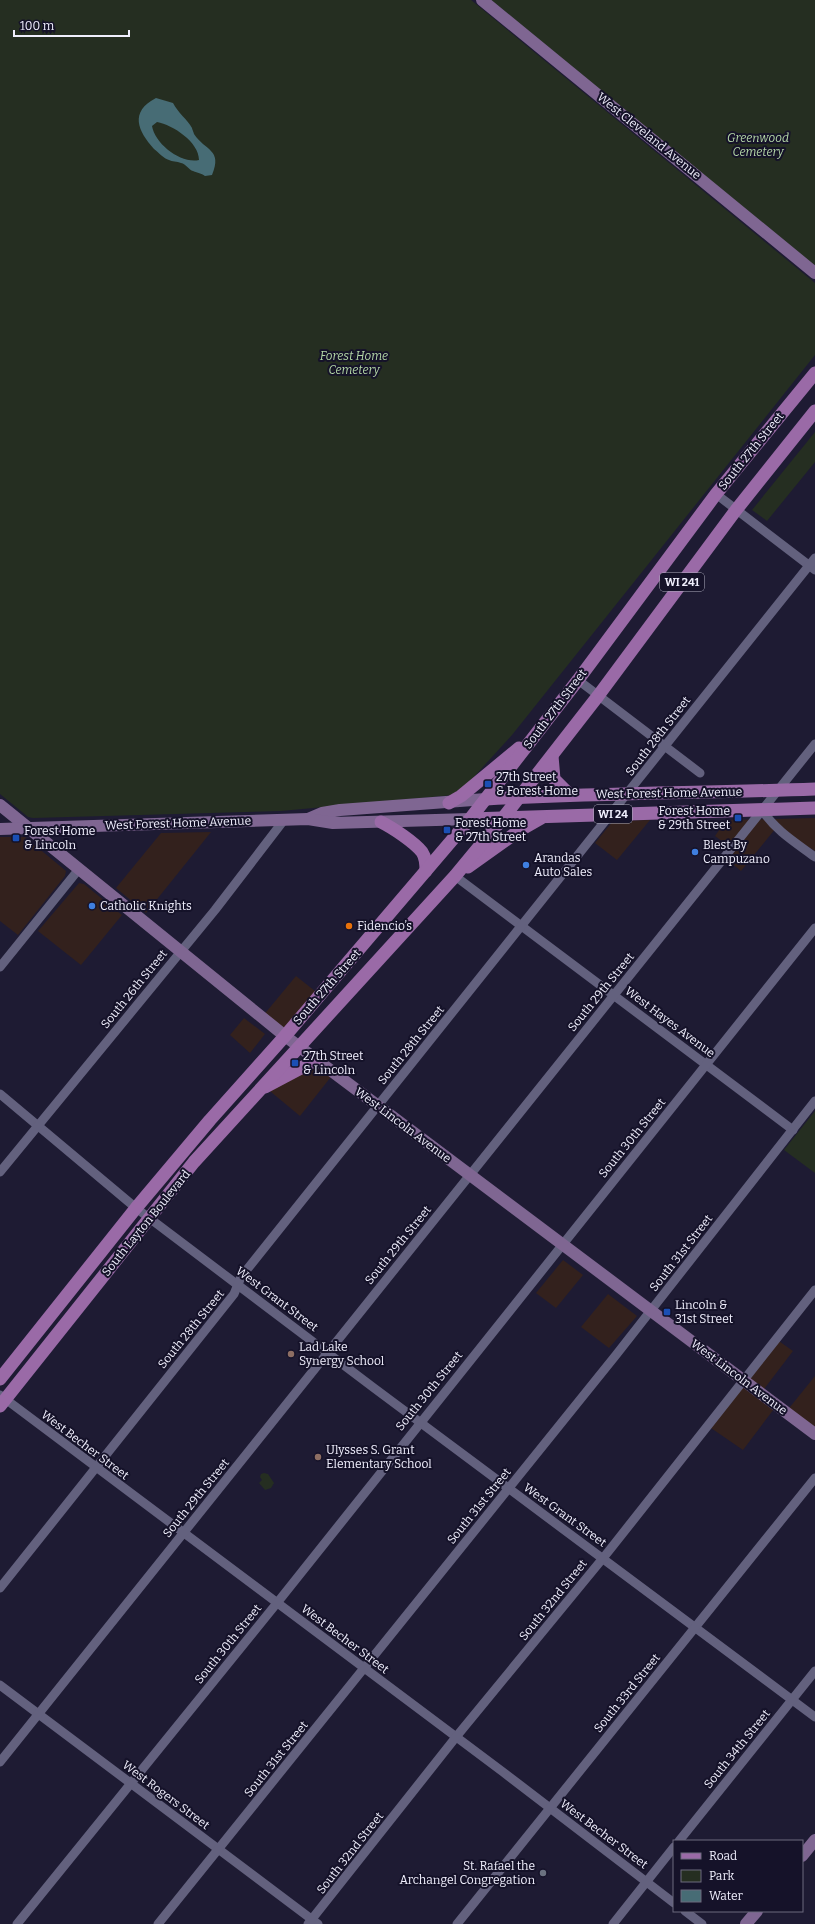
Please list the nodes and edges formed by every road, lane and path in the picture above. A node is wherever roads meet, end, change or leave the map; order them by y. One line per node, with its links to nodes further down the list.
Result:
1 (482, 0): 2 (main road, West Cleveland Avenue)
2 (815, 273)
3 (815, 373): 5 (main road, South 27th Street / WI 241)
4 (815, 411): 6 (main road, South 27th Street / WI 241)
5 (716, 494): 6 (street); 8 (main road, South 27th Street / WI 241)
6 (736, 510): 7 (street); 9 (main road, South 27th Street / WI 241)
7 (813, 564): 12 (street, South 28th Street)
8 (578, 680): 9 (street); 10 (main road, South 27th Street / WI 241)
9 (598, 696): 12 (street); 13 (main road, South 27th Street / WI 241)
10 (536, 734): 20 (main road, South 27th Street / WI 241); 21 (main road)
11 (815, 744): 16 (street, South 29th Street)
12 (665, 747): 14 (street); 17 (street, South 28th Street)
13 (552, 756): 18 (main road); 19 (main road, South 27th Street / WI 241)
14 (700, 773)
15 (815, 789): 16 (main road, West Forest Home Avenue / WI 24)
16 (778, 790): 17 (main road, West Forest Home Avenue / WI 24); 24 (street, South 29th Street)
17 (628, 793): 18 (main road, West Forest Home Avenue / WI 24); 25 (street, South 28th Street)
18 (570, 795): 19 (main road, West Forest Home Avenue / WI 24)
19 (519, 797): 20 (main road, West Forest Home Avenue / WI 24); 27 (main road, South 27th Street / WI 241)
20 (486, 799): 21 (main road, West Forest Home Avenue); 29 (main road, South 27th Street / WI 241)
21 (449, 803): 28 (main road, West Forest Home Avenue)
22 (0, 805): 32 (main road, West Lincoln Avenue)
23 (815, 808): 24 (main road, West Forest Home Avenue / WI 24)
24 (762, 810): 25 (main road, West Forest Home Avenue / WI 24); 34 (street); 42 (street, South 29th Street)
25 (611, 814): 26 (main road, West Forest Home Avenue / WI 24); 38 (street, South 28th Street)
26 (543, 817): 27 (main road, West Forest Home Avenue / WI 24); 37 (main road)
27 (503, 818): 29 (main road, West Forest Home Avenue / WI 24); 37 (main road, South 27th Street)
28 (308, 819): 30 (main road, West Forest Home Avenue); 31 (main road, West Forest Home Avenue)
29 (470, 819): 31 (main road, West Forest Home Avenue); 36 (main road, South 27th Street)
30 (284, 820): 32 (main road, West Forest Home Avenue); 40 (street, South 26th Street)
31 (381, 822): 36 (main road)
32 (27, 828): 33 (main road, West Forest Home Avenue); 35 (main road, West Lincoln Avenue)
33 (0, 829)
34 (815, 857)
35 (79, 869): 40 (main road, West Lincoln Avenue); 41 (street)
36 (426, 871): 43 (main road, South 27th Street)
37 (455, 876): 38 (street, West Hayes Avenue); 44 (main road, South 27th Street)
38 (522, 926): 42 (street, West Hayes Avenue); 50 (street, South 28th Street)
39 (815, 928): 46 (street, South 30th Street)
40 (180, 952): 43 (main road, West Lincoln Avenue); 51 (street, South 26th Street)
41 (0, 967)
42 (614, 995): 46 (street, West Hayes Avenue); 54 (street, South 29th Street)
43 (285, 1036): 44 (main road, West Lincoln Avenue); 55 (main road, South Layton Boulevard)
44 (299, 1046): 45 (main road, West Lincoln Avenue); 47 (main road, South Layton Boulevard)
45 (316, 1060): 47 (main road); 50 (main road, West Lincoln Avenue)
46 (706, 1065): 52 (street, West Hayes Avenue); 57 (street, South 30th Street)
47 (258, 1091): 56 (main road, South Layton Boulevard)
48 (0, 1094): 51 (street, West Grant Street)
49 (815, 1101): 52 (street, South 31st Street)
50 (378, 1106): 54 (main road, West Lincoln Avenue); 58 (street, South 28th Street)
51 (38, 1125): 53 (street, South 26th Street); 55 (street, West Grant Street)
52 (793, 1130): 60 (street, South 31st Street)
53 (0, 1172)
54 (469, 1176): 57 (main road, West Lincoln Avenue); 61 (street, South 29th Street)
55 (136, 1208): 56 (street, West Grant Street); 62 (main road, South Layton Boulevard)
56 (150, 1218): 58 (street, West Grant Street); 64 (main road, South Layton Boulevard)
57 (562, 1245): 60 (main road, West Lincoln Avenue); 65 (street, South 30th Street)
58 (239, 1284): 61 (street, West Grant Street); 67 (street, South 28th Street)
59 (815, 1290): 63 (street, South 32nd Street)
60 (650, 1312): 63 (main road, West Lincoln Avenue); 69 (street, South 31st Street)
61 (328, 1353): 65 (street, West Grant Street); 70 (street, South 29th Street)
62 (0, 1379)
63 (744, 1381): 66 (main road, West Lincoln Avenue); 71 (street, South 32nd Street)
64 (2, 1400): 67 (street, West Becher Street)
65 (420, 1422): 69 (street, West Grant Street); 73 (street, South 30th Street)
66 (815, 1434)
67 (95, 1467): 70 (street, West Becher Street); 72 (street, South 28th Street)
68 (815, 1478): 74 (street, South 33rd Street)
69 (508, 1488): 71 (street, West Grant Street); 75 (street, South 31st Street)
70 (183, 1533): 73 (street, West Becher Street); 79 (street, South 29th Street)
71 (603, 1558): 74 (street, West Grant Street); 81 (street, South 32nd Street)
72 (0, 1588)
73 (277, 1603): 75 (street, West Becher Street); 83 (street, South 30th Street)
74 (695, 1628): 78 (street, West Grant Street); 84 (street, South 33rd Street)
75 (364, 1668): 81 (street, West Becher Street); 88 (street, South 31st Street)
76 (815, 1671): 78 (street, South 34th Street)
77 (0, 1685): 79 (street, West Rogers Street)
78 (792, 1700): 80 (street, West Grant Street); 85 (street, South 34th Street)
79 (38, 1714): 82 (street, South 29th Street); 83 (street, West Rogers Street)
80 (815, 1717)
81 (456, 1737): 84 (street, West Becher Street); 94 (street, South 32nd Street)
82 (0, 1762)
83 (131, 1784): 88 (street, West Rogers Street); 95 (street, South 30th Street)
84 (550, 1808): 90 (street, West Becher Street); 97 (street, South 33rd Street)
85 (680, 1840)
86 (815, 1840): 89 (main road)
87 (673, 1848): 90 (street)
88 (219, 1849): 94 (street, West Rogers Street); 96 (street, South 31st Street)
89 (803, 1855)
90 (646, 1882): 91 (street, West Becher Street); 98 (street)
91 (673, 1902)
92 (686, 1912): 99 (street)
93 (756, 1912): 100 (main road)
94 (313, 1923)
95 (17, 1924)
96 (158, 1924)
97 (457, 1924)
98 (613, 1924)
99 (702, 1924)
100 (746, 1924)

